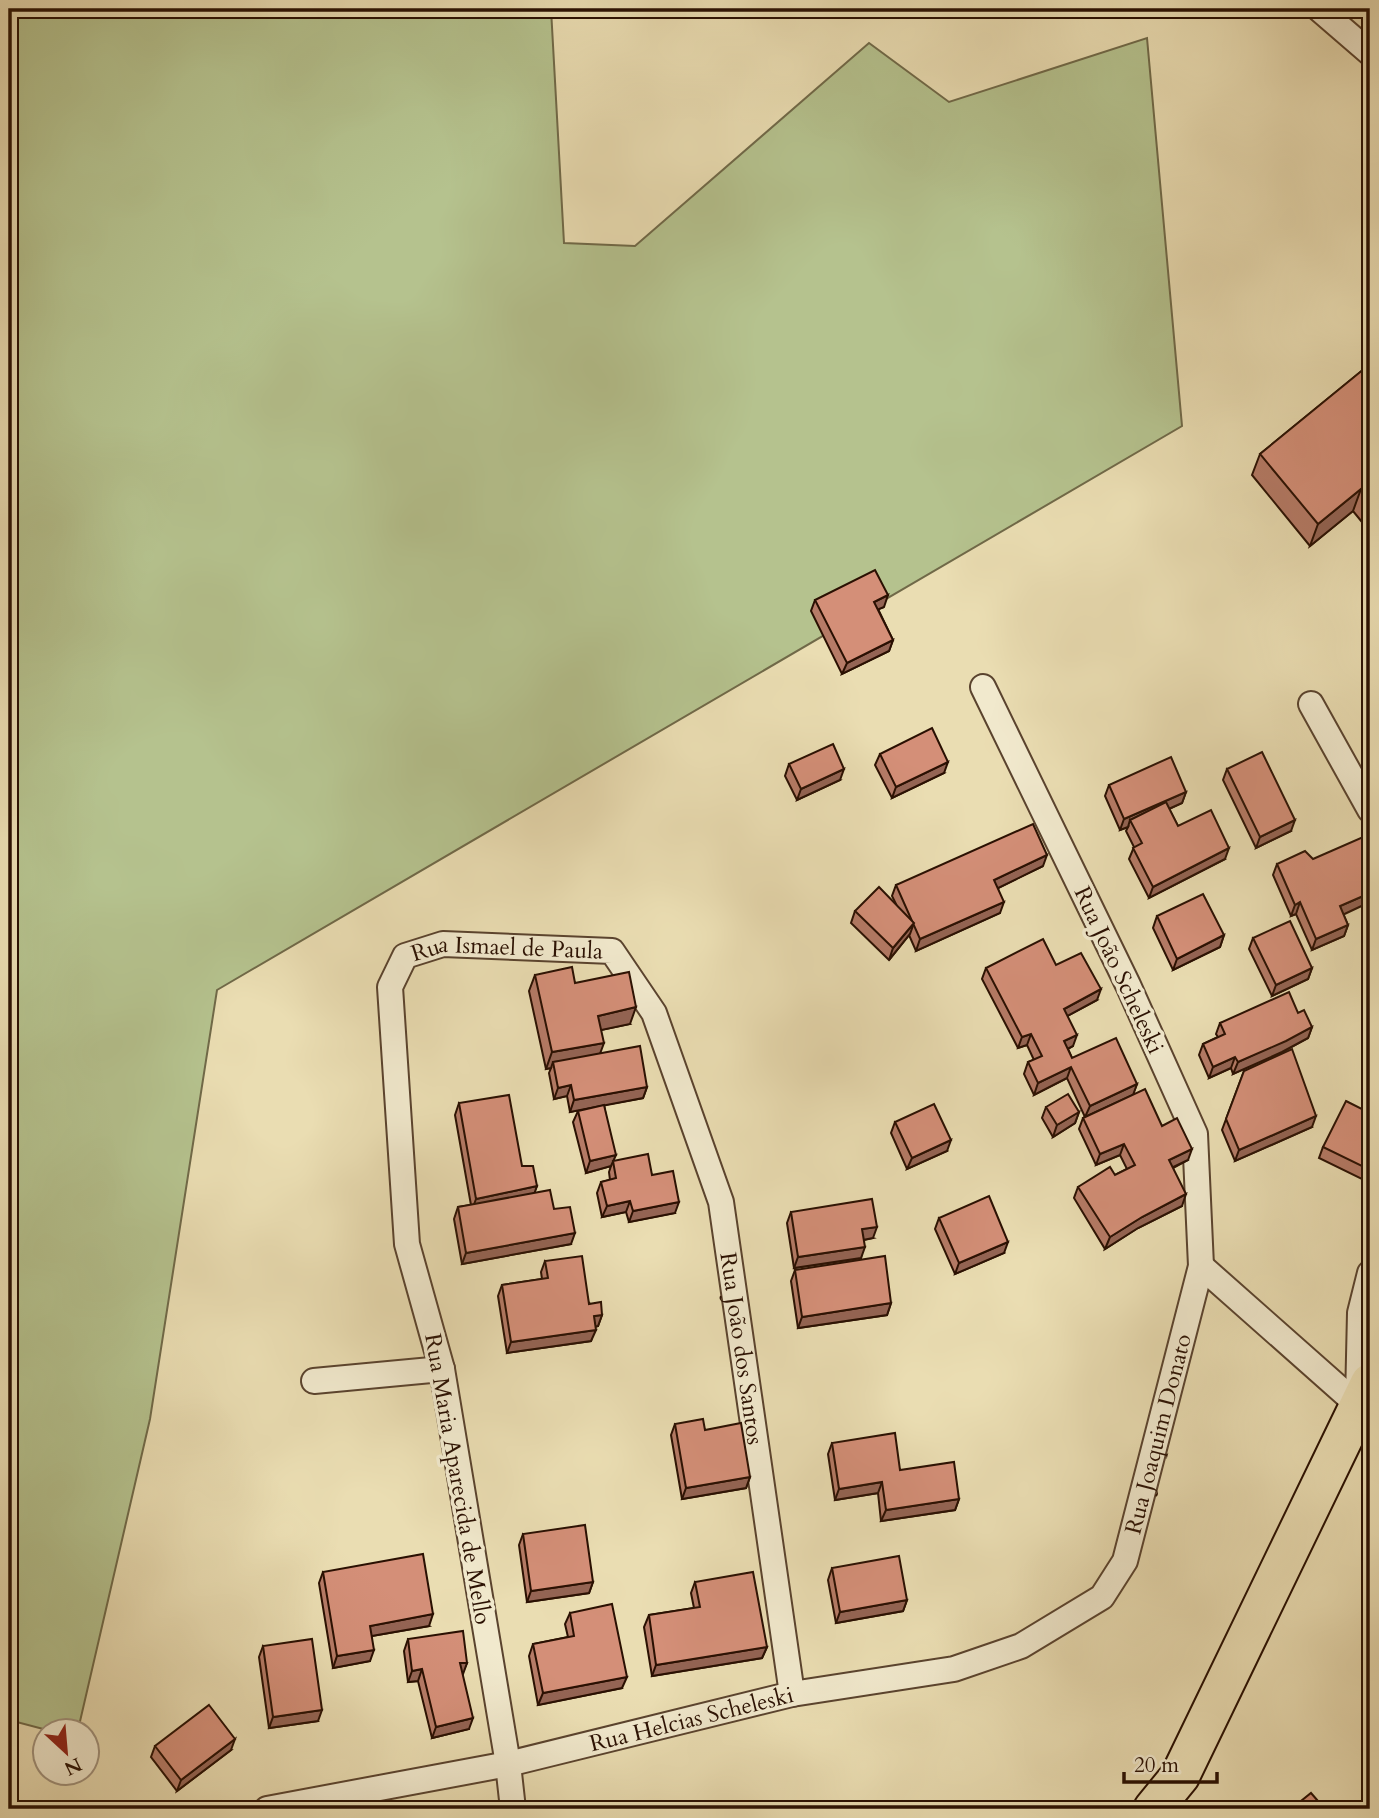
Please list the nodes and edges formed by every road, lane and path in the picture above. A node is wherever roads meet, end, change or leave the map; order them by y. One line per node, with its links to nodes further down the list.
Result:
1 (1319, 9): 2 (street)
2 (1370, 53)
3 (983, 687): 8 (street, Rua João Scheleski)
4 (1311, 704): 5 (street)
5 (1370, 810)
6 (390, 987): 7 (street, Rua Ismael de Paula); 10 (street, Rua Maria Aparecida de Mello)
7 (654, 1013): 14 (street, Rua João dos Santos)
8 (1201, 1266): 12 (street); 13 (street, Rua Joaquim Donato)
9 (1370, 1273): 12 (street)
10 (442, 1369): 11 (street); 15 (street, Rua Maria Aparecida de Mello)
11 (314, 1381)
12 (1366, 1397): 18 (main road)
13 (1102, 1597): 14 (street, Rua Helcias Scheleski)
14 (792, 1694): 15 (street, Rua Helcias Scheleski)
15 (508, 1763): 16 (street, Rua Helcias Scheleski); 17 (street, Rua Maria Aparecida de Mello)
16 (267, 1809)
17 (513, 1809)
18 (1153, 1809)

